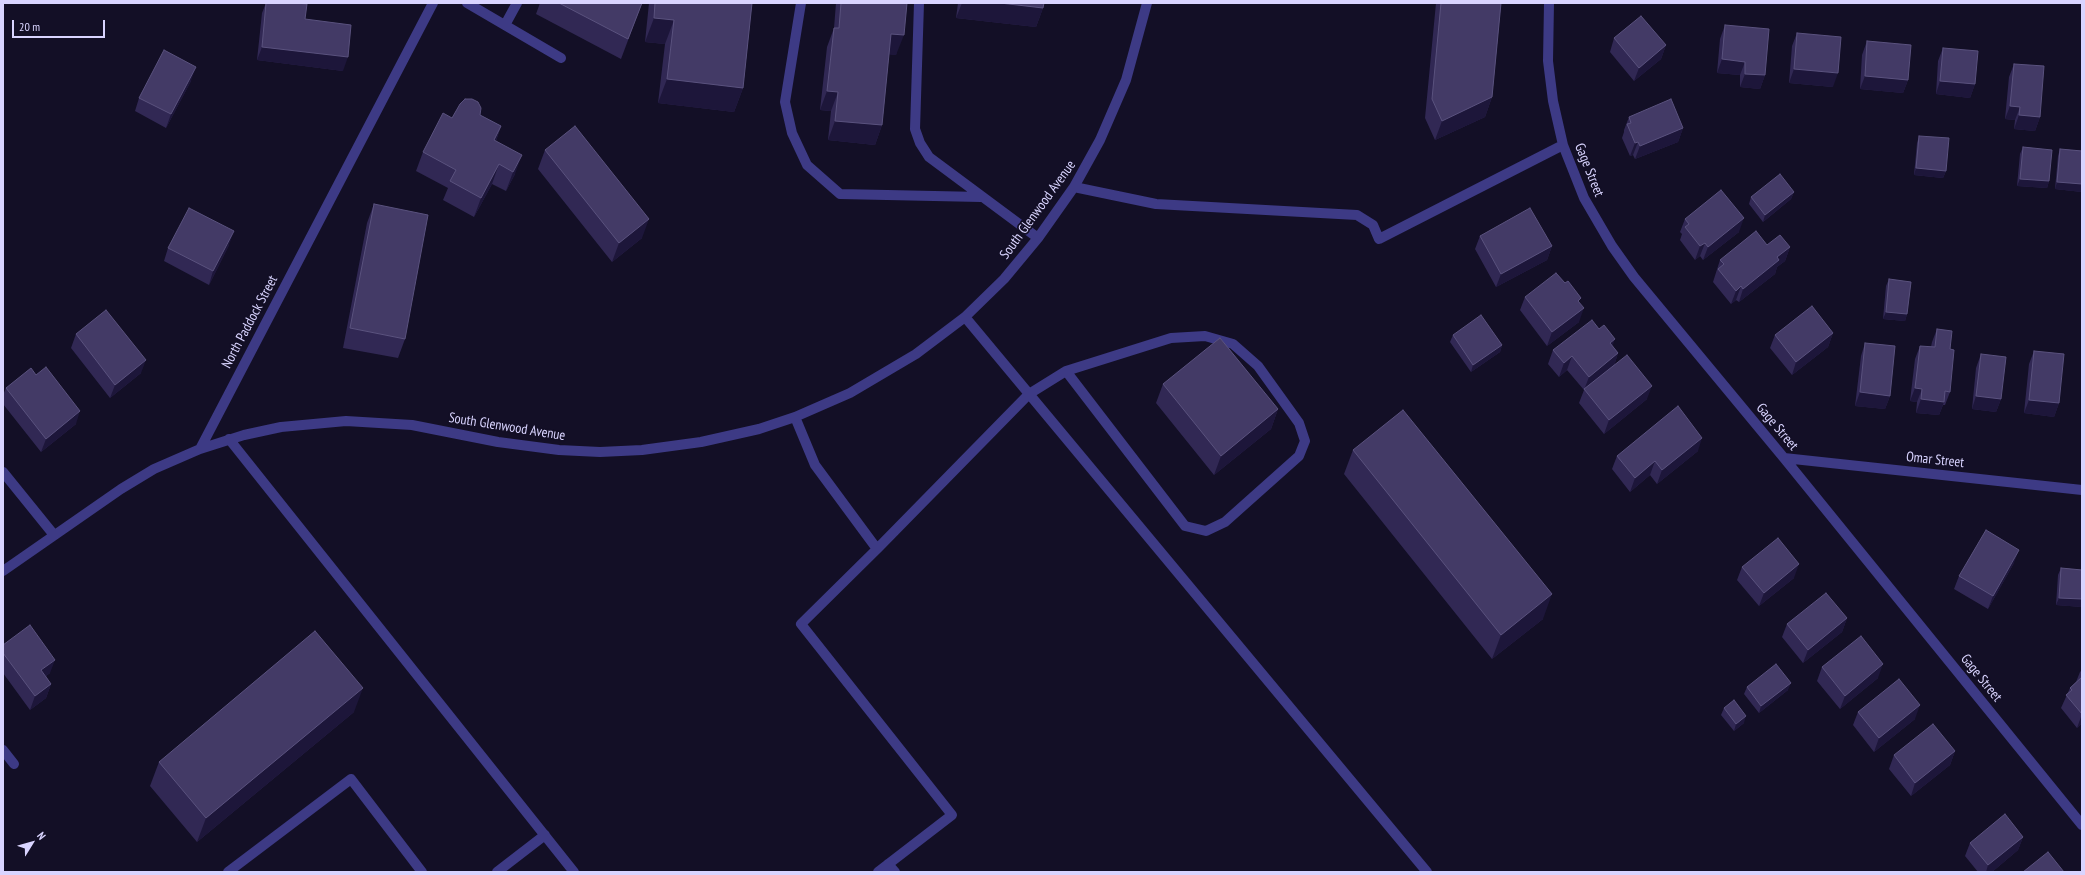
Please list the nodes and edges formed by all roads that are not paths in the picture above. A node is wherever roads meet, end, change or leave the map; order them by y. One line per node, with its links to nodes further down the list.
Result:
1 (433, 3): 19 (street, North Paddock Street)
2 (468, 3): 8 (street)
3 (517, 3): 8 (street)
4 (801, 3): 12 (street)
5 (919, 3): 12 (street)
6 (1147, 3): 11 (street, South Glenwood Avenue)
7 (1549, 3): 10 (street, Gage Street)
8 (505, 25): 9 (street)
9 (561, 58)
10 (1563, 145): 11 (street); 20 (street, Gage Street)
11 (1074, 187): 13 (street, South Glenwood Avenue)
12 (982, 196): 13 (street)
13 (1038, 238): 14 (street, South Glenwood Avenue)
14 (965, 317): 16 (street); 17 (street, South Glenwood Avenue)
15 (1066, 371): 15 (street); 16 (street)
16 (1029, 394): 24 (street); 36 (street)
17 (795, 417): 18 (street, South Glenwood Avenue); 24 (street)
18 (229, 439): 19 (street, South Glenwood Avenue); 29 (street)
19 (200, 449): 23 (street)
20 (1784, 458): 22 (street, Omar Street); 28 (street, Gage Street)
21 (3, 472): 23 (street)
22 (2082, 490)
23 (54, 535): 25 (street)
24 (877, 548): 30 (street)
25 (3, 571)
26 (3, 750): 27 (street)
27 (14, 764)
28 (2082, 824)
29 (545, 835): 33 (street); 34 (street)
30 (892, 868): 35 (street)
31 (228, 872): 32 (street)
32 (422, 872)
33 (497, 872)
34 (574, 872)
35 (878, 872)
36 (1427, 872)

